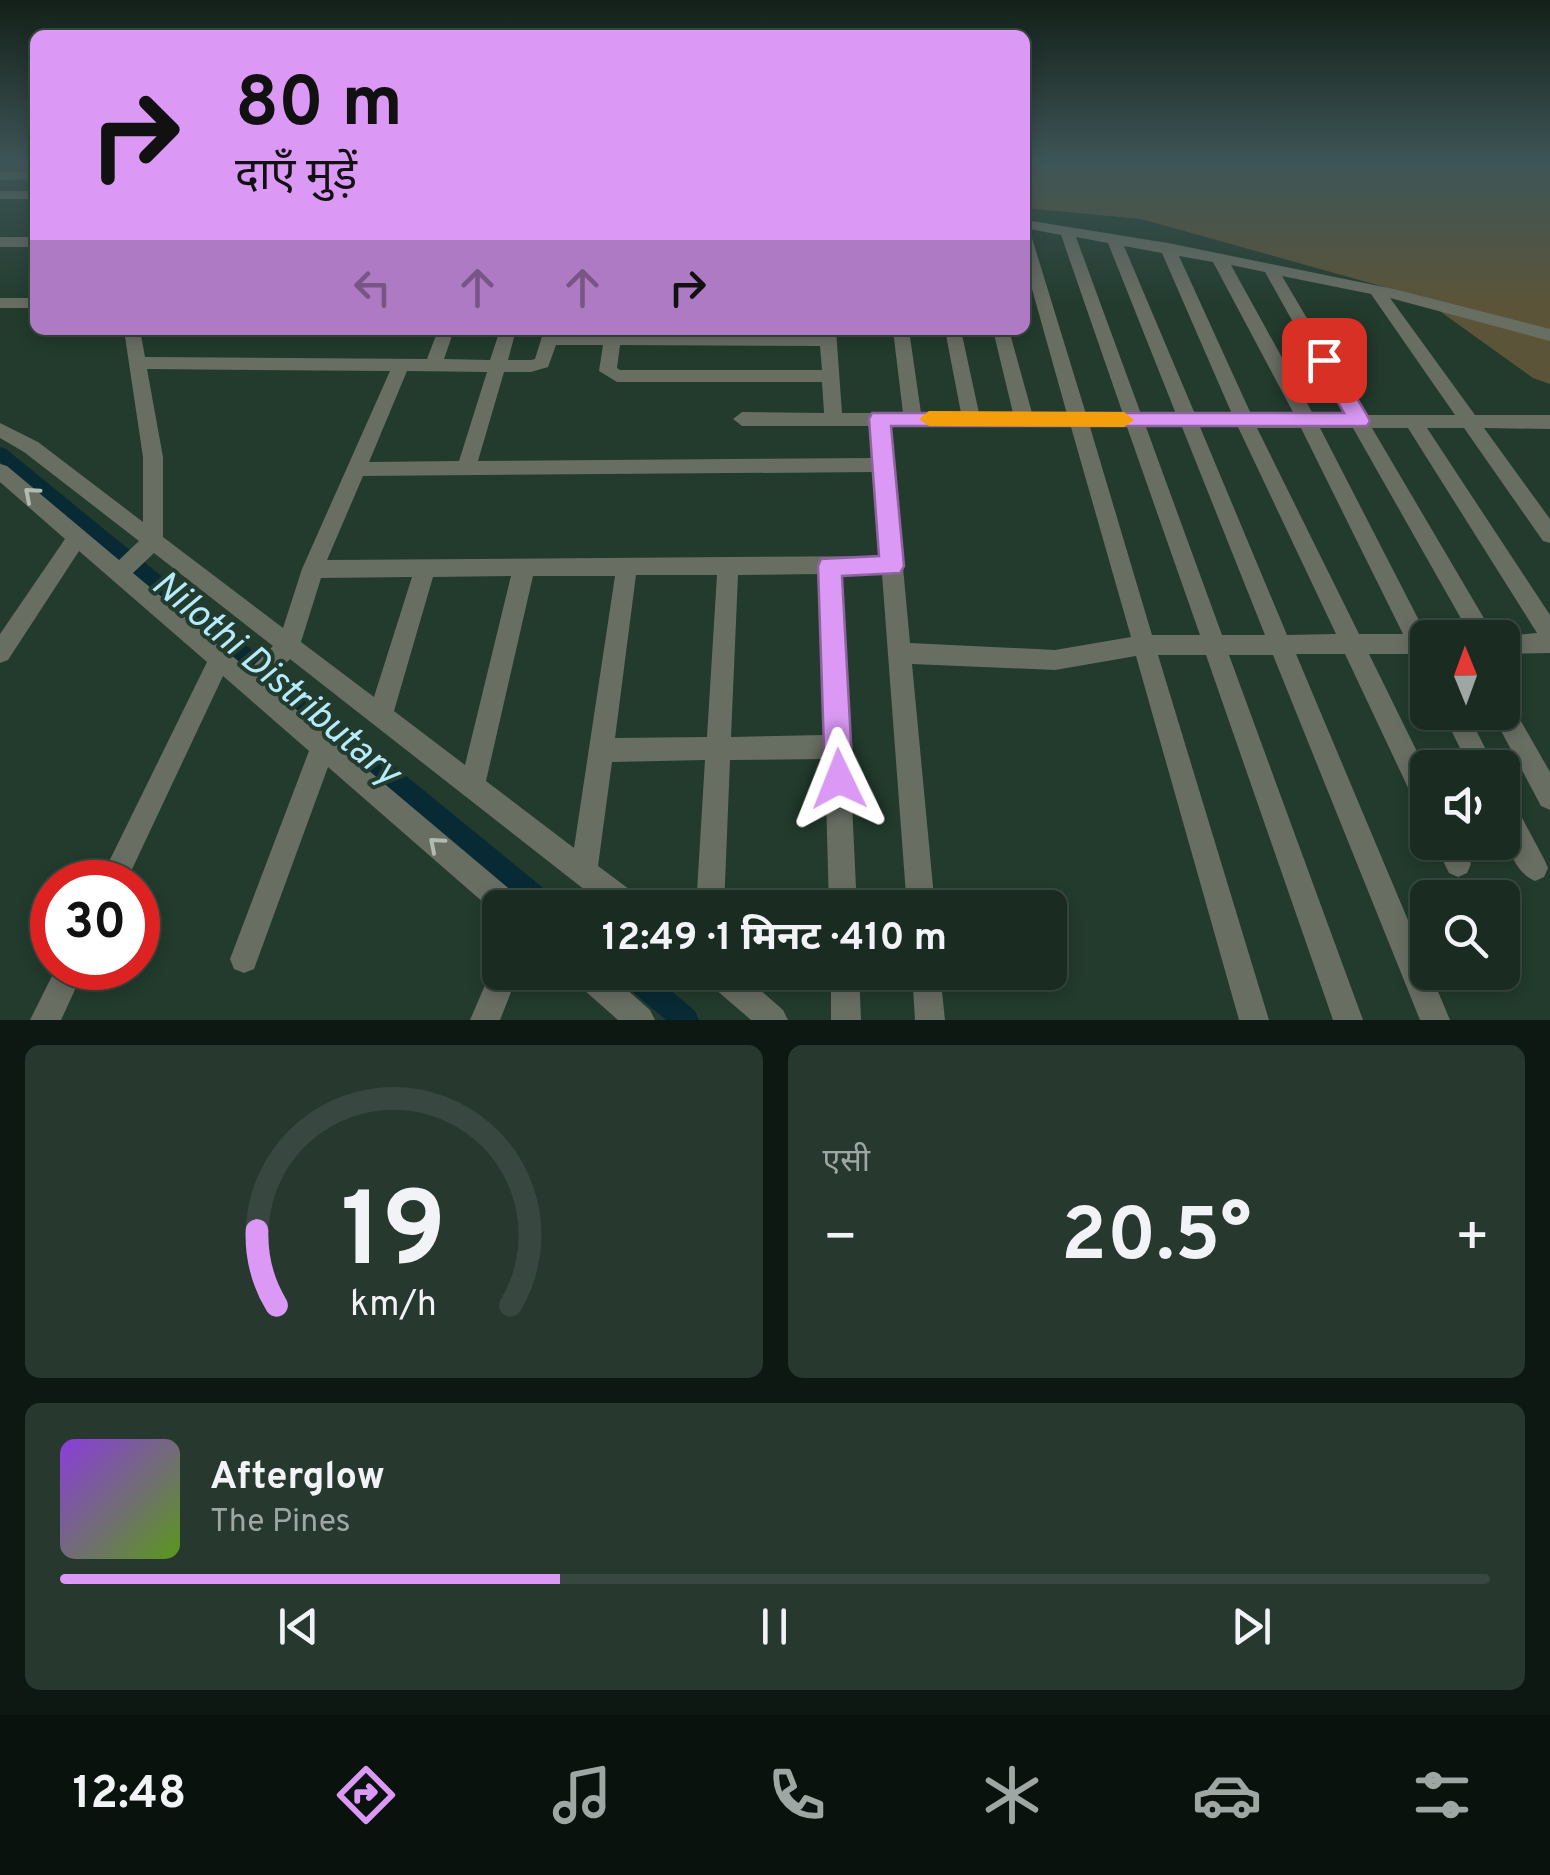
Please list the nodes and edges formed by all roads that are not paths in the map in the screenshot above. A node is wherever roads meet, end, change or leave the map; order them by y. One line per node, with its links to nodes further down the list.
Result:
1 (1030, 225): 2 (street)
2 (1066, 229): 3 (street); 36 (street)
3 (1113, 238): 6 (street); 37 (street)
4 (0, 242): 5 (street)
5 (30, 242)
6 (1168, 248): 8 (street); 38 (street)
7 (1030, 255): 35 (street)
8 (1219, 258): 9 (street); 39 (street)
9 (1270, 268): 10 (street); 40 (street)
10 (1378, 290): 22 (street); 42 (street)
11 (0, 303): 12 (street)
12 (30, 303)
13 (132, 335): 24 (street)
14 (444, 335): 26 (street)
15 (507, 335): 27 (street)
16 (551, 335): 27 (street)
17 (563, 335): 23 (street)
18 (828, 335): 23 (street); 28 (street)
19 (902, 335): 32 (street)
20 (954, 335): 33 (street)
21 (1002, 335): 34 (street)
22 (1550, 335)
23 (612, 339): 28 (street)
24 (135, 363): 25 (street); 51 (street)
25 (402, 363): 26 (street); 47 (street)
26 (434, 363): 27 (street)
27 (498, 366): 46 (street)
28 (831, 376): 29 (street)
29 (833, 418): 30 (street); 31 (street)
30 (742, 419)
31 (880, 419): 32 (street); 45 (street)
32 (913, 419): 33 (street)
33 (971, 419): 34 (street)
34 (1024, 420): 35 (street)
35 (1079, 420): 36 (street); 68 (street)
36 (1132, 420): 37 (street); 66 (street)
37 (1188, 420): 38 (street); 67 (street)
38 (1244, 420): 39 (street); 63 (street)
39 (1307, 420): 40 (street); 61 (street)
40 (1359, 421): 41 (street); 60 (street)
41 (1413, 421): 42 (street); 62 (street)
42 (1468, 421): 43 (street); 49 (street)
43 (1550, 422)
44 (0, 430): 51 (street)
45 (884, 465): 46 (street); 54 (street)
46 (466, 468): 47 (street)
47 (356, 469): 59 (street)
48 (0, 471): 50 (street, one-way to 48)
49 (1550, 535)
50 (78, 536): 58 (street); 70 (street)
51 (150, 546): 58 (street); 71 (street)
52 (728, 566): 53 (street); 55 (street); 79 (street)
53 (830, 566): 54 (street); 78 (street)
54 (892, 566): 72 (street)
55 (627, 567): 57 (street); 80 (street)
56 (425, 568): 57 (street); 59 (street); 75 (street)
57 (524, 568): 82 (street)
58 (124, 569): 73 (street)
59 (312, 569): 71 (street)
60 (1474, 620)
61 (1410, 621)
62 (1550, 634)
63 (1351, 644): 67 (street); 69 (street); 81 (street)
64 (1520, 644): 65 (street)
65 (1550, 644)
66 (1215, 645): 67 (street); 68 (street); 107 (street)
67 (1279, 645): 108 (street)
68 (1144, 646): 72 (street); 106 (street)
69 (1410, 649)
70 (0, 653)
71 (284, 653): 74 (street); 75 (street)
72 (899, 653): 92 (street)
73 (220, 660): 74 (street); 85 (street)
74 (255, 682): 77 (street)
75 (381, 714): 82 (street)
76 (1513, 730): 83 (street)
77 (323, 746): 88 (street, one-way to 77); 93 (street)
78 (838, 746): 79 (street); 91 (street)
79 (721, 748): 80 (street); 90 (street)
80 (601, 750): 87 (street)
81 (1410, 765)
82 (473, 783): 87 (street)
83 (1550, 797)
84 (1520, 840): 86 (street)
85 (123, 860)
86 (1535, 868)
87 (584, 872): 89 (street)
88 (489, 890)
89 (608, 890)
90 (711, 890)
91 (842, 890)
92 (919, 890)
93 (244, 959)
94 (59, 990): 101 (street)
95 (496, 990): 102 (street)
96 (603, 990): 100 (street)
97 (738, 990): 103 (street)
98 (845, 990): 104 (street)
99 (928, 990): 105 (street)
100 (629, 1015)
101 (45, 1020)
102 (484, 1020)
103 (774, 1020)
104 (846, 1020)
105 (930, 1020)
106 (1254, 1020)
107 (1348, 1020)
108 (1435, 1020)

